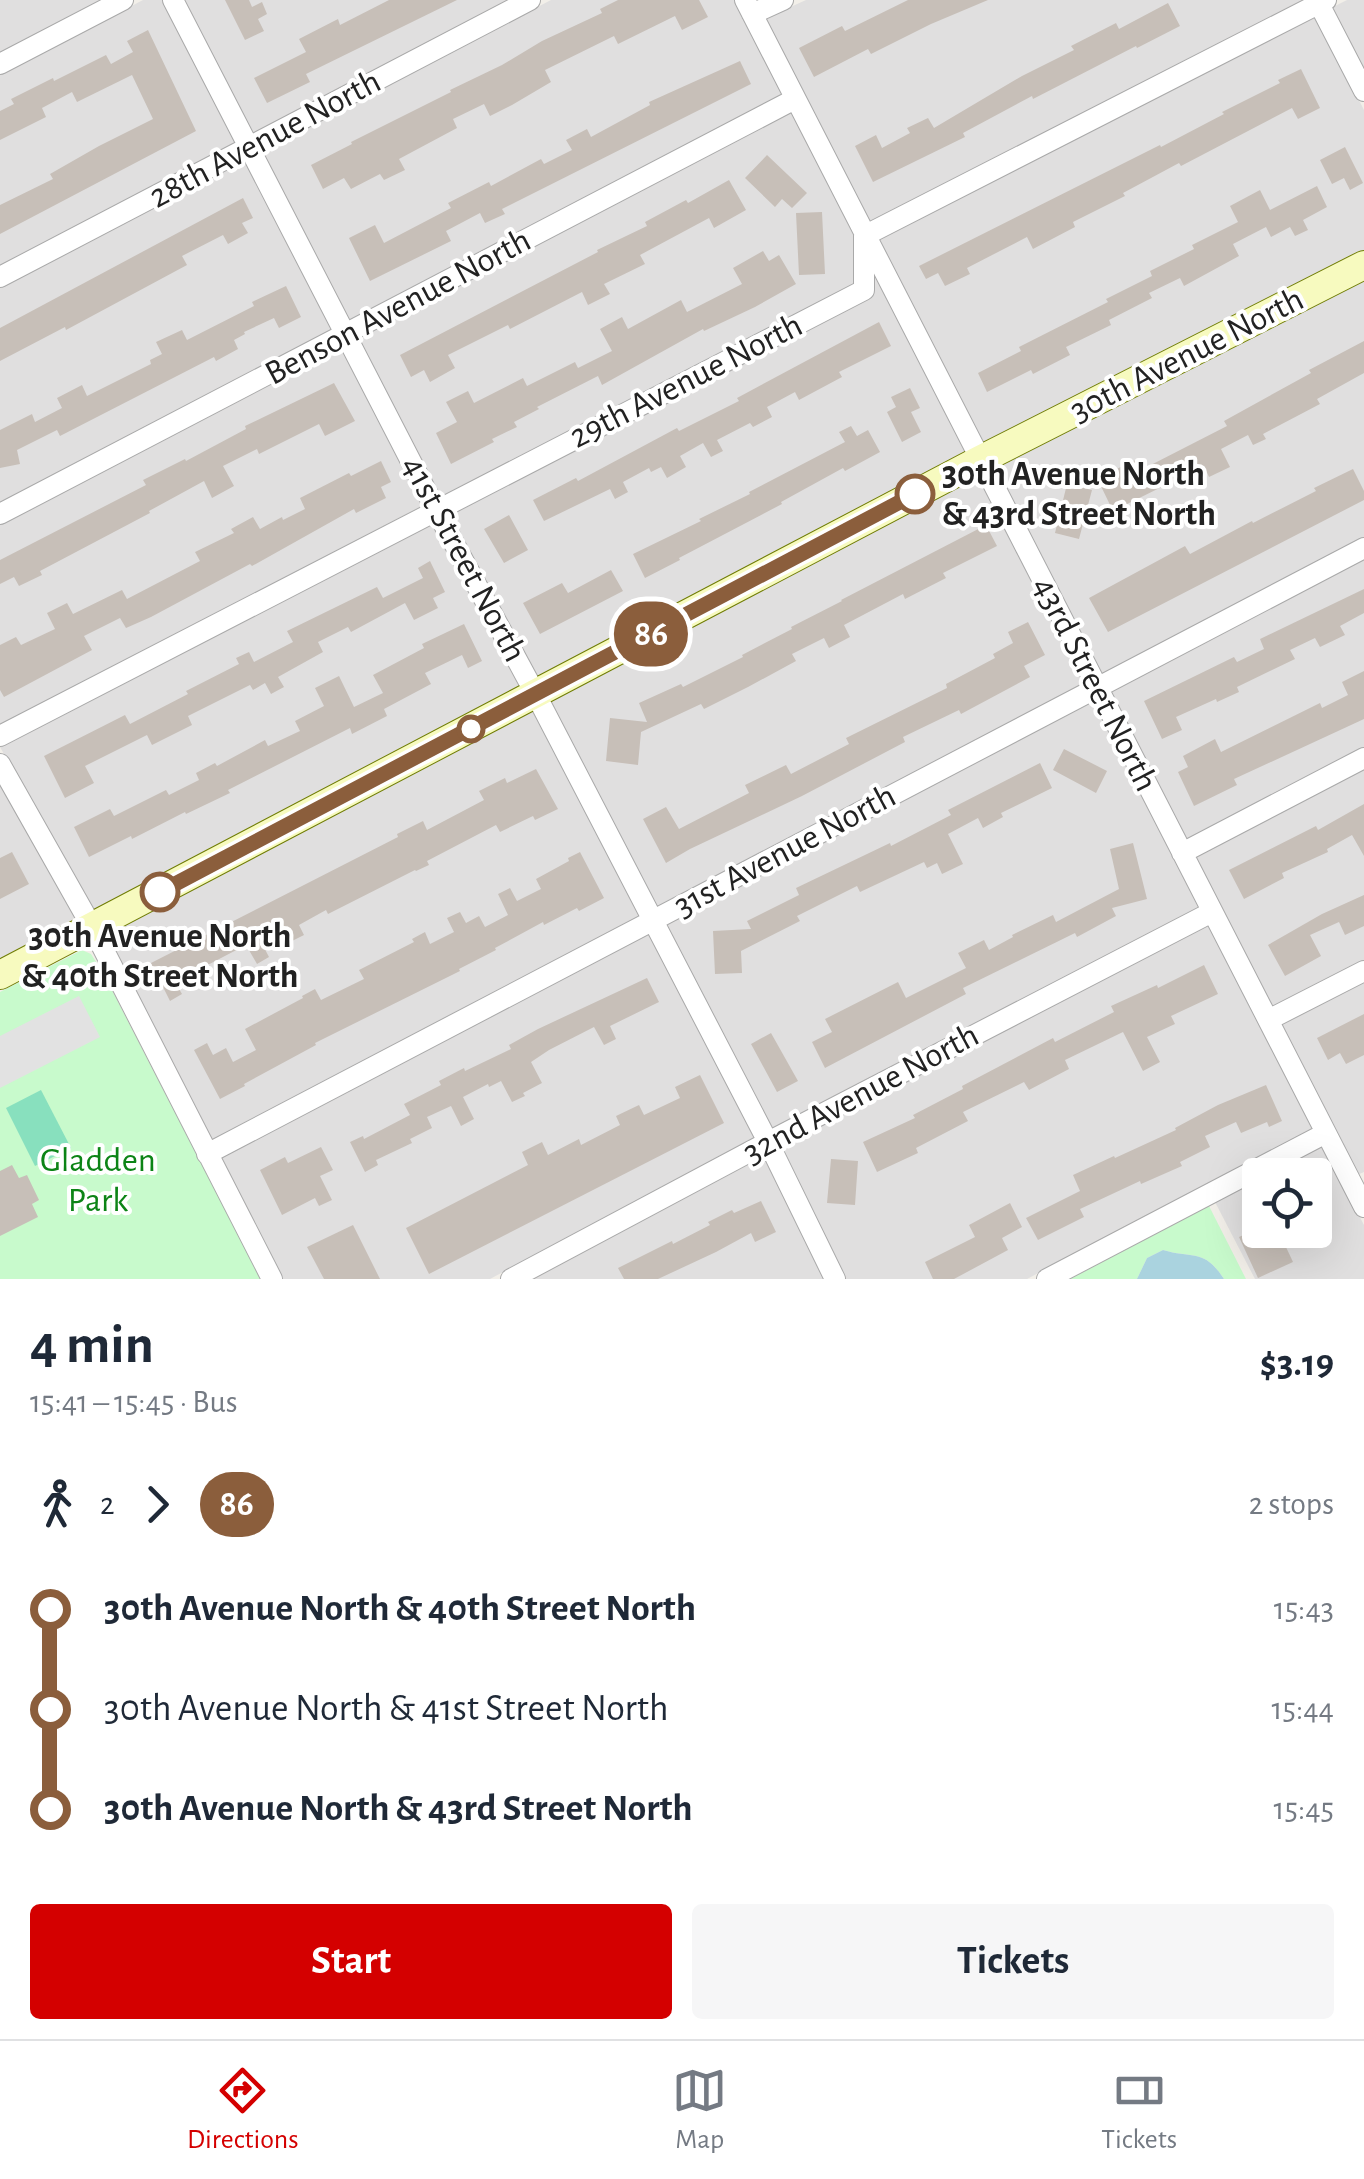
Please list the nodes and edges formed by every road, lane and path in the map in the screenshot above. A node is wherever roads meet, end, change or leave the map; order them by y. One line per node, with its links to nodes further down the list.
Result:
1 (122, 0): 7 (street)
2 (174, 0): 10 (street, 41st Street North)
3 (530, 0): 10 (street, 28th Avenue North)
4 (783, 0): 6 (street)
5 (1321, 1): 8 (street); 11 (street)
6 (749, 7): 9 (street, 43rd Street North)
7 (0, 64)
8 (1364, 91)
9 (795, 99): 11 (street, 43rd Street North); 14 (street, Benson Avenue North)
10 (250, 148): 13 (street, 28th Avenue North); 14 (street, 41st Street North)
11 (864, 236): 15 (street, 43rd Street North); 16 (street, 29th Avenue North)
12 (1364, 265): 15 (street, 30th Avenue North)
13 (0, 277)
14 (345, 334): 16 (street, 41st Street North); 17 (street, Benson Avenue North)
15 (980, 460): 19 (street, 43rd Street North); 20 (street, 30th Avenue North)
16 (436, 510): 20 (street, 41st Street North); 21 (street, 29th Avenue North)
17 (0, 514)
18 (1364, 548): 19 (street, 31st Avenue North)
19 (1096, 688): 24 (street, 43rd Street North); 26 (street, 31st Avenue North)
20 (536, 695): 26 (street, 41st Street North); 27 (street, 30th Avenue North)
21 (0, 736)
22 (1364, 758): 24 (street)
23 (0, 764): 27 (street)
24 (1182, 853): 25 (street, 43rd Street North)
25 (1212, 912): 30 (street, 43rd Street North); 32 (street, 32nd Avenue North)
26 (653, 920): 32 (street, 41st Street North); 33 (street, 31st Avenue North)
27 (92, 927): 29 (street, 30th Avenue North); 33 (street)
28 (1364, 971): 30 (street)
29 (0, 975)
30 (1268, 1020): 31 (street, 43rd Street North)
31 (1326, 1133): 34 (street, 43rd Street North); 38 (street)
32 (768, 1142): 36 (street, 32nd Avenue North); 37 (street, 41st Street North)
33 (206, 1154): 35 (street)
34 (1361, 1192)
35 (272, 1279)
36 (510, 1279)
37 (835, 1279)
38 (1047, 1279)

